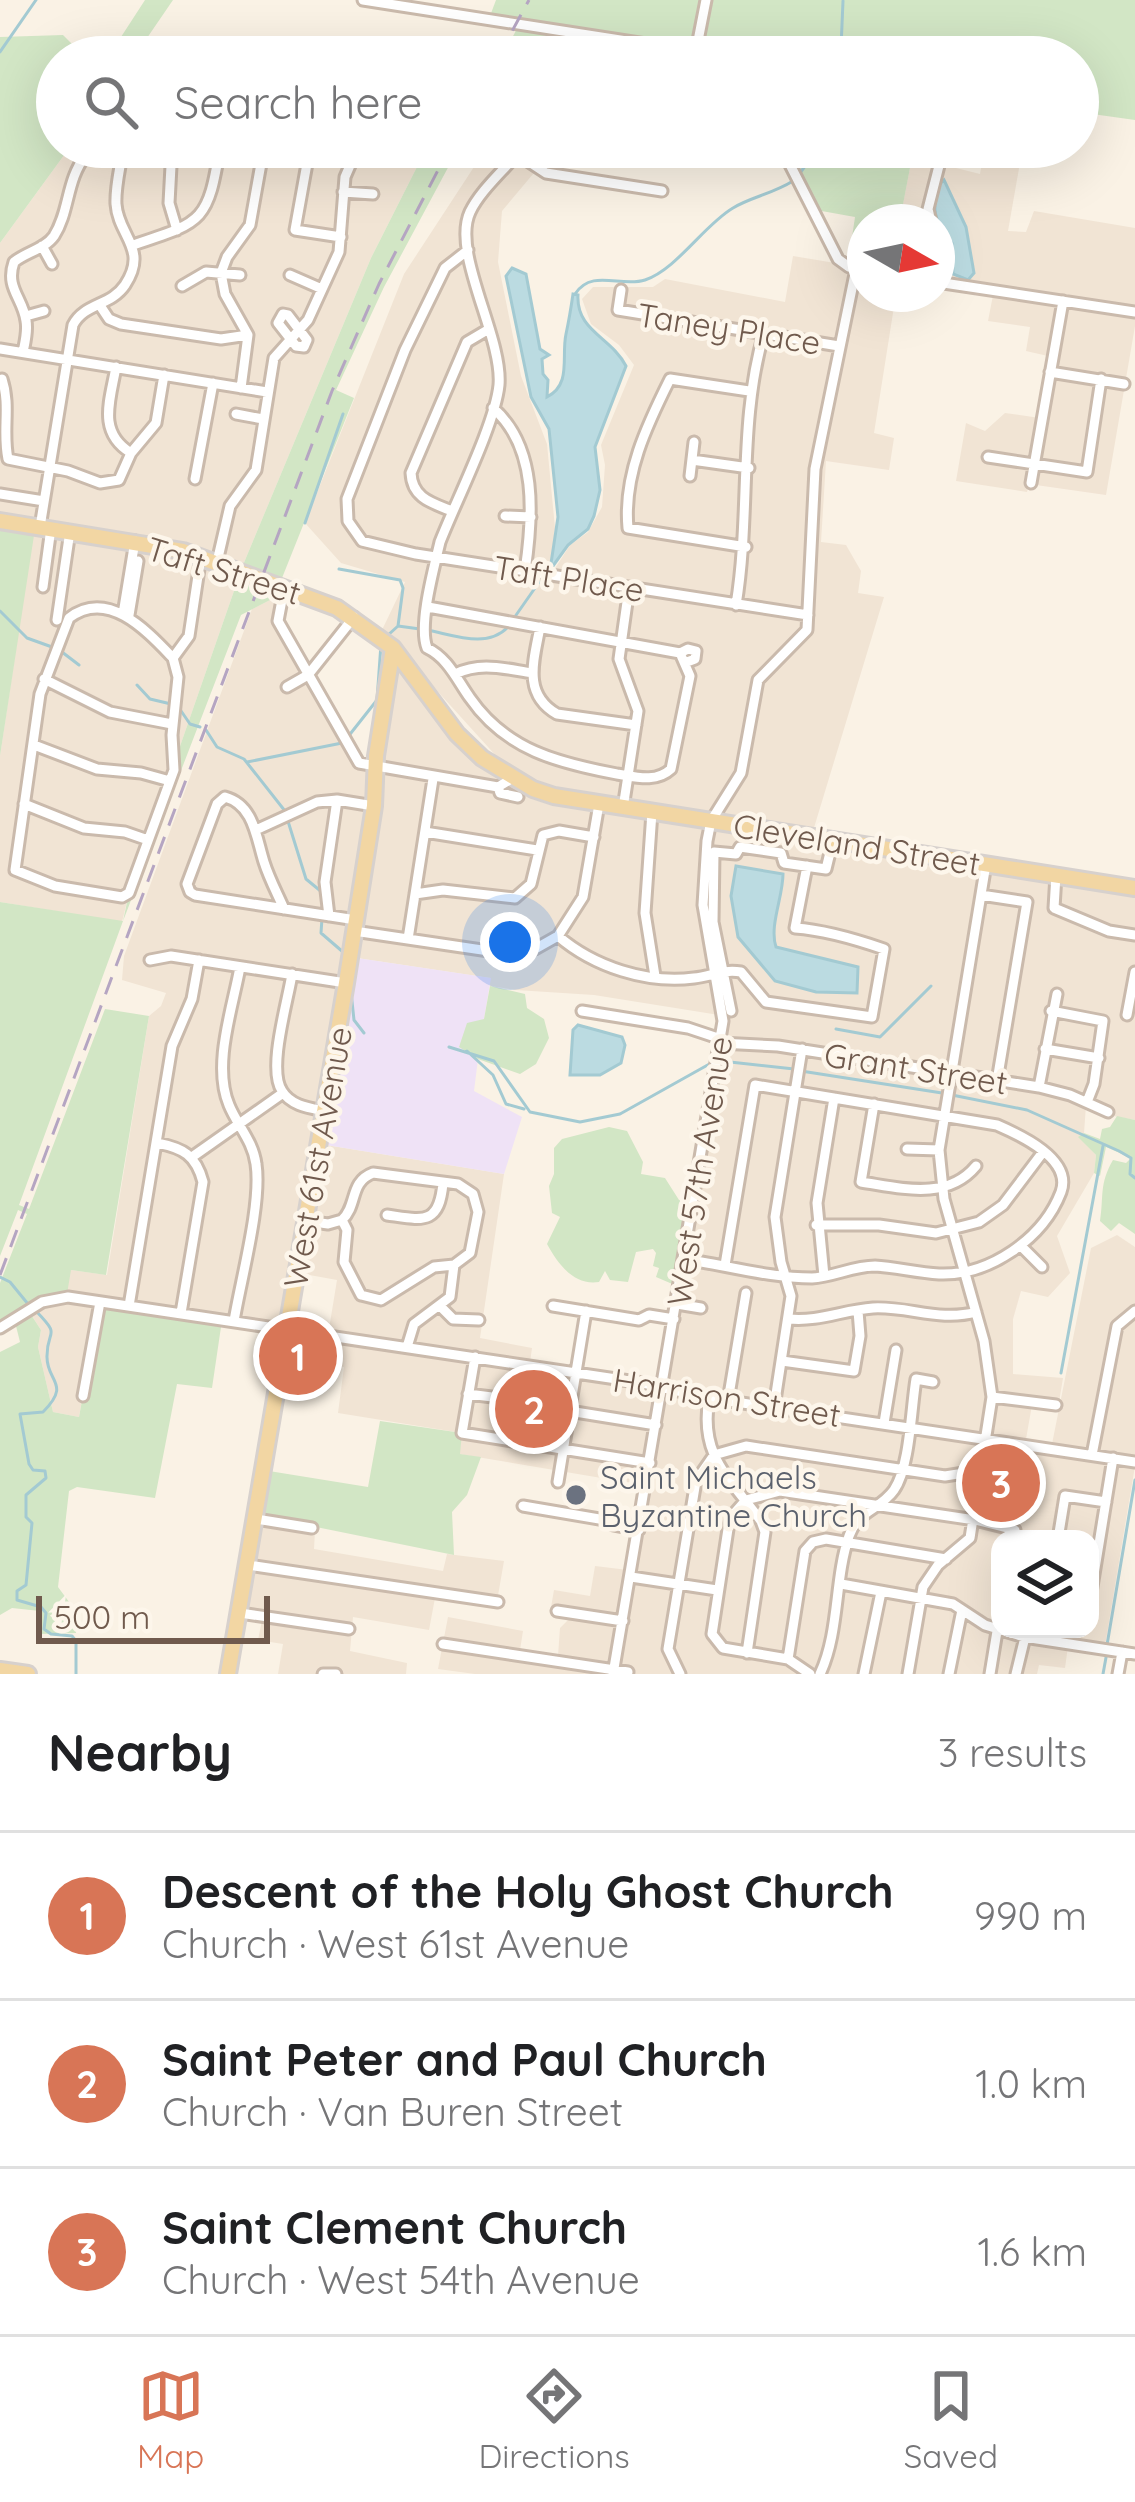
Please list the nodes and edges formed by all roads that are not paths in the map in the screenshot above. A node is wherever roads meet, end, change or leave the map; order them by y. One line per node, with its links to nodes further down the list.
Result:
1 (363, 0): 3 (street)
2 (706, 0): 4 (street)
3 (599, 36)
4 (700, 36)
5 (77, 168): 23 (street)
6 (121, 168): 22 (street)
7 (170, 168): 20 (street)
8 (216, 168): 20 (street)
9 (260, 168): 27 (street)
10 (306, 168): 21 (street)
11 (347, 168): 17 (street)
12 (505, 168): 24 (street)
13 (538, 168): 16 (street)
14 (792, 168): 25 (street)
15 (938, 168): 19 (street)
16 (662, 191)
17 (344, 192): 18 (street); 21 (street)
18 (373, 194)
19 (929, 204)
20 (178, 230): 22 (street)
21 (340, 237): 32 (street)
22 (133, 245): 37 (street)
23 (42, 246): 26 (street); 33 (street)
24 (468, 250): 42 (street); 85 (street, Taft Place)
25 (847, 263)
26 (52, 264)
27 (221, 273): 28 (street); 31 (street); 45 (street)
28 (240, 275)
29 (290, 275): 32 (street)
30 (955, 285): 36 (street)
31 (182, 286)
32 (322, 289): 43 (street)
33 (12, 290): 35 (street); 41 (street)
34 (621, 290): 44 (street, Taney Place)
35 (0, 296)
36 (1063, 301): 40 (street); 52 (street)
37 (100, 304): 45 (street); 50 (street)
38 (44, 311): 41 (street)
39 (849, 312): 47 (street)
40 (1135, 312)
41 (26, 316): 49 (street)
42 (489, 328): 61 (street); 76 (street)
43 (302, 331): 46 (street); 46 (street)
44 (764, 334): 47 (street, Taney Place); 59 (street)
45 (248, 335): 58 (street)
46 (292, 340): 60 (street)
47 (839, 346): 94 (street)
48 (0, 349): 49 (street)
49 (23, 352): 50 (street)
50 (67, 359): 51 (street); 69 (street)
51 (116, 367): 53 (street); 65 (street)
52 (1050, 373): 54 (street); 68 (street)
53 (164, 374): 56 (street); 65 (street)
54 (1101, 379): 57 (street); 68 (street)
55 (2, 380): 69 (street)
56 (213, 383): 58 (street); 72 (street)
57 (1124, 384)
58 (242, 388): 60 (street)
59 (749, 391): 70 (street); 83 (street)
60 (267, 392): 63 (street)
61 (493, 408): 76 (street); 78 (street)
62 (236, 414): 63 (street)
63 (262, 418): 86 (street)
64 (694, 442): 67 (street)
65 (131, 453): 69 (street)
66 (988, 457): 68 (street)
67 (692, 460): 70 (street); 71 (street)
68 (1034, 466): 73 (street)
69 (49, 468): 75 (street)
70 (749, 468): 83 (street)
71 (690, 476)
72 (195, 479)
73 (1031, 483)
74 (0, 494): 75 (street)
75 (44, 500): 80 (street)
76 (452, 511): 85 (street)
77 (505, 516): 78 (street)
78 (531, 517): 87 (street)
79 (0, 521): 80 (main road, Taft Street)
80 (46, 527): 81 (main road, Taft Street); 88 (street)
81 (70, 531): 82 (main road, Taft Street); 96 (street)
82 (138, 542): 84 (main road, Taft Street); 93 (street)
83 (746, 547): 91 (street)
84 (200, 556): 86 (main road, Taft Street); 100 (street)
85 (436, 557): 87 (street, Taft Place); 92 (street)
86 (217, 562): 95 (main road, Taft Street)
87 (525, 571): 89 (street, Taft Place)
88 (43, 587)
89 (629, 589): 91 (street, Taft Place); 98 (street)
90 (282, 600): 105 (street)
91 (736, 604): 94 (street, Taft Place)
92 (428, 607): 97 (street); 104 (street)
93 (126, 614): 100 (street); 106 (street)
94 (808, 616): 125 (street, West 57th Avenue)
95 (353, 617): 99 (main road, Taft Street); 105 (street)
96 (57, 620)
97 (540, 627): 98 (street); 103 (street)
98 (621, 640): 109 (street); 112 (street)
99 (392, 648): 101 (main road, Taft Street); 102 (main road, West 61st Avenue)
100 (173, 658): 108 (street)
101 (405, 662): 102 (main road); 114 (main road, Taft Street)
102 (389, 669): 111 (main road, West 61st Avenue)
103 (533, 673): 104 (street); 109 (street)
104 (455, 674): 112 (street)
105 (308, 675): 107 (street); 111 (street)
106 (44, 680): 108 (street); 110 (street)
107 (287, 687)
108 (172, 724): 115 (street)
109 (636, 725): 112 (street)
110 (34, 745): 115 (street); 120 (street)
111 (375, 768): 113 (street); 122 (main road, West 61st Avenue)
112 (628, 776): 123 (street)
113 (433, 778): 116 (street); 127 (street)
114 (513, 778): 116 (street); 119 (main road, Taft Street)
115 (170, 781): 129 (street)
116 (497, 787): 117 (street)
117 (518, 797)
118 (337, 800): 122 (street); 126 (street); 139 (street)
119 (580, 801): 121 (main road, Cleveland Street)
120 (24, 804): 129 (street); 129 (street)
121 (599, 804): 123 (main road, Cleveland Street); 128 (street)
122 (374, 806): 140 (main road, West 61st Avenue)
123 (623, 808): 124 (main road, Cleveland Street)
124 (652, 812): 125 (main road, Cleveland Street); 150 (street)
125 (711, 821): 130 (main road, Cleveland Street); 147 (street, West 57th Avenue)
126 (264, 827): 138 (street); 138 (street)
127 (424, 832): 131 (street); 136 (street)
128 (594, 836): 131 (street); 142 (street)
129 (148, 840)
130 (833, 840): 132 (main road, Cleveland Street); 133 (street)
131 (537, 850): 136 (street)
132 (986, 864): 134 (main road, Cleveland Street); 137 (street)
133 (807, 866): 147 (street); 147 (street)
134 (1056, 875): 135 (main road, Cleveland Street); 141 (street)
135 (1135, 888)
136 (415, 894): 143 (street)
137 (981, 895): 161 (street); 162 (street)
138 (284, 909): 139 (street)
139 (328, 916): 140 (street)
140 (355, 926): 143 (street); 151 (main road, West 61st Avenue)
141 (1135, 935)
142 (558, 936): 143 (street); 150 (street)
143 (408, 939)
144 (150, 960): 145 (street)
145 (199, 960): 146 (street); 173 (street)
146 (239, 967): 149 (street); 172 (street)
147 (718, 972): 150 (street); 154 (street); 157 (street, West 57th Avenue)
148 (1135, 972): 156 (street)
149 (292, 974): 151 (street); 165 (street)
150 (655, 976)
151 (346, 983): 169 (main road, West 61st Avenue)
152 (1057, 994): 155 (street)
153 (582, 1011): 157 (street, Grant Street)
154 (731, 1011)
155 (1052, 1011): 159 (street); 160 (street)
156 (1127, 1016)
157 (721, 1041): 158 (street, Grant Street); 189 (street, West 57th Avenue)
158 (802, 1049): 161 (street, Grant Street); 164 (street)
159 (1045, 1049): 160 (street); 163 (street)
160 (1099, 1058): 167 (street)
161 (950, 1073): 162 (street, Grant Street); 171 (street)
162 (997, 1081): 163 (street, Grant Street)
163 (1039, 1088): 167 (street, Grant Street)
164 (795, 1091): 166 (street); 191 (street); 194 (street)
165 (283, 1093): 169 (street); 172 (street)
166 (834, 1098): 168 (street); 186 (street)
167 (1087, 1102): 170 (street, Grant Street)
168 (874, 1104): 171 (street); 181 (street)
169 (326, 1111): 185 (main road, West 61st Avenue)
170 (1108, 1112)
171 (944, 1115): 175 (street); 176 (street)
172 (240, 1123): 177 (street); 213 (street)
173 (157, 1143): 177 (street); 201 (street)
174 (908, 1149): 175 (street)
175 (939, 1150): 181 (street)
176 (1042, 1152): 187 (street); 188 (street)
177 (192, 1157): 209 (street)
178 (976, 1166): 181 (street)
179 (443, 1183): 182 (street); 183 (street); 184 (street)
180 (485, 1186): 182 (street)
181 (942, 1187): 187 (street)
182 (473, 1194): 190 (street)
183 (387, 1215)
184 (342, 1220): 185 (street); 190 (street)
185 (307, 1221): 215 (main road, West 61st Avenue)
186 (816, 1225): 187 (street); 195 (street)
187 (952, 1230): 193 (street)
188 (1021, 1246): 192 (street); 193 (street)
189 (684, 1259): 191 (street); 200 (street, West 57th Avenue)
190 (454, 1265): 196 (street)
191 (725, 1265): 194 (street)
192 (1042, 1268)
193 (964, 1271): 195 (street); 208 (street)
194 (785, 1274): 195 (street); 212 (street)
195 (824, 1276)
196 (454, 1282): 197 (street); 203 (street)
197 (471, 1282)
198 (746, 1293): 228 (street)
199 (100, 1302): 201 (street, Harrison Street); 214 (street, Harrison Street); 224 (street)
200 (677, 1304): 204 (street); 211 (street, West 57th Avenue)
201 (129, 1306): 209 (street, Harrison Street)
202 (553, 1306): 205 (street)
203 (441, 1307): 210 (street); 216 (street)
204 (700, 1308)
205 (586, 1311): 211 (street); 220 (street)
206 (858, 1311): 208 (street); 212 (street); 219 (street)
207 (1135, 1311): 238 (street)
208 (976, 1312): 225 (street)
209 (181, 1313): 213 (street, Harrison Street)
210 (479, 1319)
211 (674, 1319): 222 (street, West 57th Avenue)
212 (789, 1319): 219 (street)
213 (234, 1321): 215 (street, Harrison Street)
214 (0, 1328)
215 (288, 1329): 216 (street, Harrison Street); 249 (main road, West 61st Avenue)
216 (407, 1347): 218 (street, Harrison Street)
217 (896, 1349): 232 (street)
218 (475, 1358): 220 (street, Harrison Street); 223 (street)
219 (782, 1361): 230 (street)
220 (576, 1373): 222 (street, Harrison Street); 231 (street)
221 (933, 1382): 234 (street)
222 (663, 1388): 226 (street, Harrison Street); 233 (street, West 57th Avenue)
223 (468, 1394): 227 (street); 236 (street)
224 (83, 1396)
225 (992, 1397): 229 (street); 235 (street)
226 (710, 1398): 228 (street, Harrison Street); 237 (street)
227 (524, 1401)
228 (728, 1401): 230 (street, Harrison Street)
229 (1056, 1405)
230 (774, 1407): 232 (street, Harrison Street)
231 (569, 1411): 233 (street); 236 (street)
232 (884, 1423): 234 (street, Harrison Street)
233 (656, 1425): 242 (street, West 57th Avenue)
234 (908, 1426): 235 (street, Harrison Street); 243 (street)
235 (988, 1438): 238 (street, Harrison Street); 240 (street)
236 (563, 1449): 242 (street); 244 (street)
237 (714, 1455): 243 (street); 245 (street); 260 (street)
238 (1095, 1455): 239 (street, Harrison Street)
239 (1113, 1458): 241 (street, Harrison Street); 246 (street)
240 (985, 1461): 243 (street); 250 (street)
241 (1135, 1462)
242 (650, 1463): 252 (street, West 57th Avenue)
243 (902, 1469): 248 (street)
244 (558, 1482)
245 (746, 1501): 248 (street); 262 (street); 279 (street)
246 (1106, 1502): 254 (street); 256 (street)
247 (524, 1506): 252 (street)
248 (873, 1506): 250 (street); 255 (street)
249 (256, 1520): 251 (street); 258 (main road, West 61st Avenue)
250 (975, 1520): 253 (street); 257 (street)
251 (312, 1528)
252 (639, 1530): 259 (street, West 57th Avenue)
253 (1003, 1530)
254 (1059, 1530)
255 (847, 1542): 257 (street); 261 (street); 281 (street)
256 (1099, 1544)
257 (946, 1559): 264 (street)
258 (248, 1565): 265 (street); 268 (main road, West 61st Avenue)
259 (631, 1577): 260 (street); 269 (street, West 57th Avenue)
260 (678, 1584): 262 (street); 287 (street)
261 (841, 1584): 263 (street); 291 (street)
262 (717, 1590): 279 (street)
263 (881, 1592): 264 (street); 292 (street)
264 (921, 1598): 267 (street); 293 (street)
265 (498, 1602)
266 (557, 1610): 269 (street)
267 (962, 1610): 270 (street); 294 (street)
268 (240, 1613): 271 (street); 283 (main road, West 61st Avenue)
269 (623, 1621): 284 (street, West 57th Avenue)
270 (991, 1627)
271 (349, 1629)
272 (996, 1638): 295 (street)
273 (1024, 1638): 296 (street)
274 (1047, 1638): 277 (street)
275 (1083, 1638): 277 (street)
276 (442, 1644): 284 (street)
277 (1082, 1646): 278 (street)
278 (1122, 1652): 280 (street); 297 (street)
279 (747, 1653): 281 (street)
280 (1135, 1654)
281 (788, 1659): 290 (street)
282 (0, 1670): 288 (main road)
283 (231, 1671)
284 (614, 1672): 285 (street)
285 (628, 1672)
286 (323, 1673): 289 (street)
287 (675, 1673)
288 (28, 1674)
289 (336, 1674)
290 (809, 1674)
291 (820, 1674)
292 (864, 1674)
293 (908, 1674)
294 (949, 1674)
295 (990, 1674)
296 (1016, 1674)
297 (1118, 1674)

